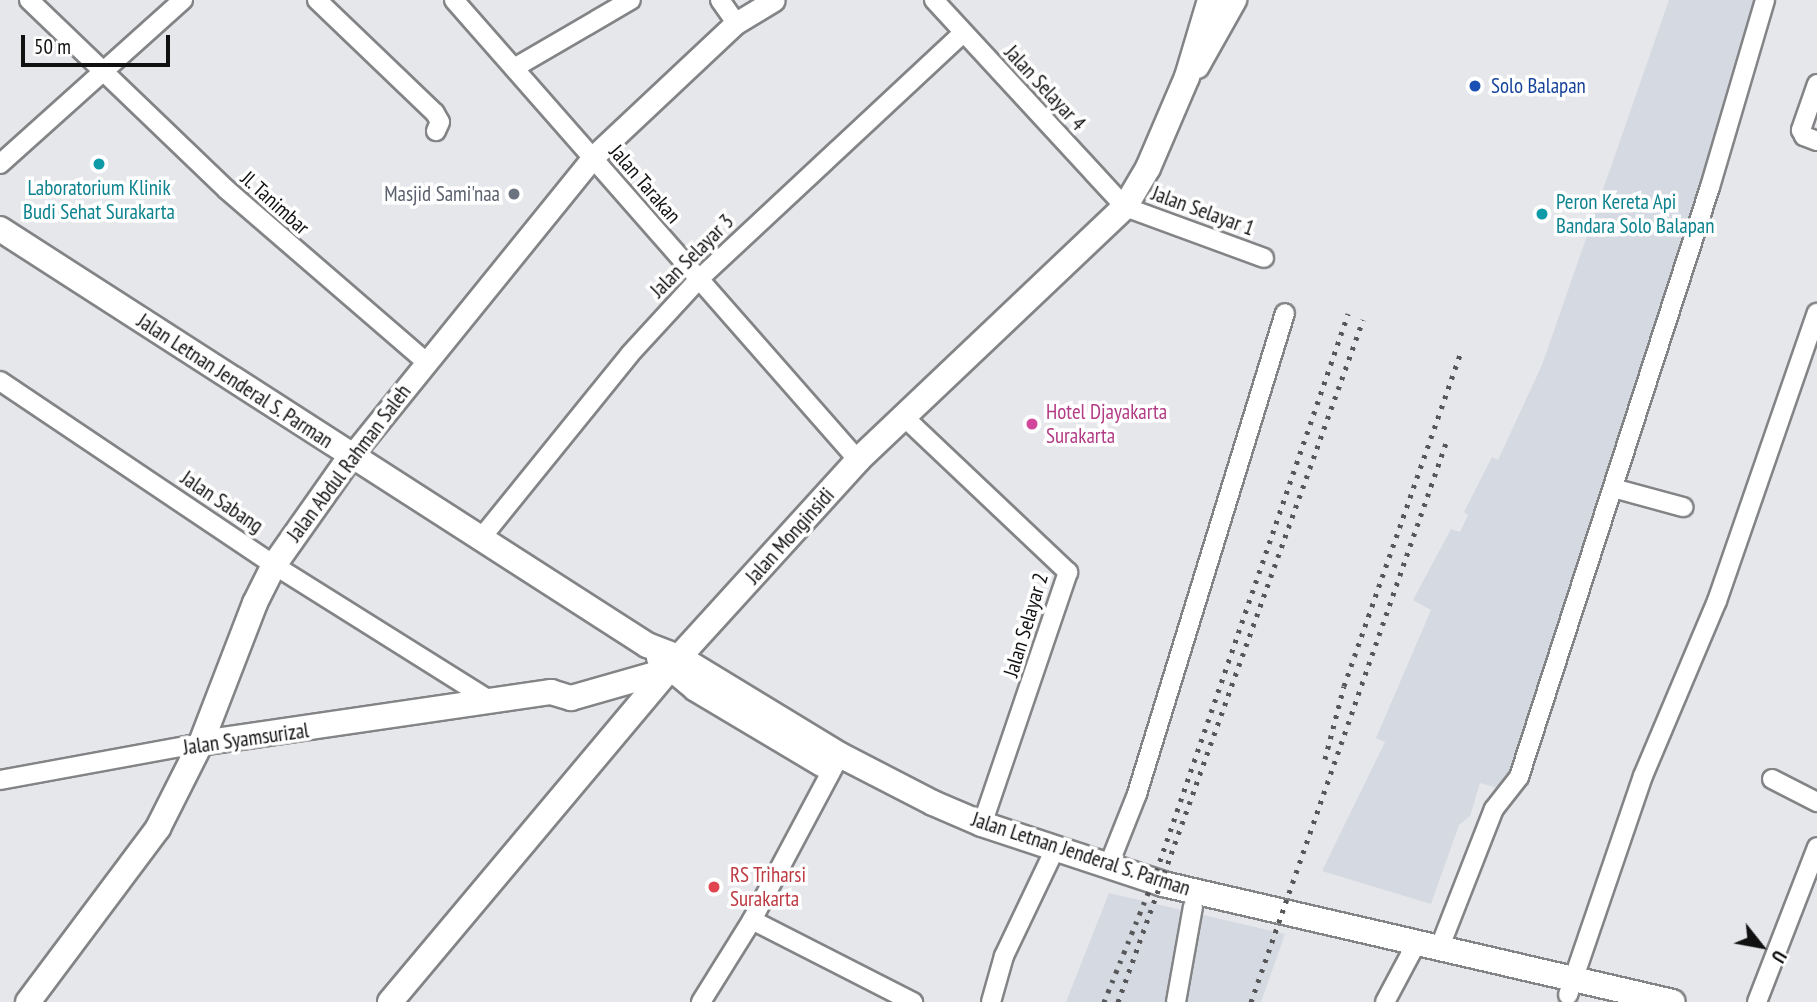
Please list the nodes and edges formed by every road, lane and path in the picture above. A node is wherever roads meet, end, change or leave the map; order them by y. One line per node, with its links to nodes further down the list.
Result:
1 (29, 0): 15 (street, Jl. Tanimbar)
2 (183, 0): 15 (street)
3 (317, 0): 18 (street)
4 (454, 0): 14 (street, Jalan Tarakan)
5 (631, 0): 14 (street)
6 (720, 0): 12 (street)
7 (774, 0): 12 (street, Jalan Abdul Rahman Saleh)
8 (933, 0): 13 (street, Jalan Selayar 4)
9 (1210, 0): 16 (main road, Jalan Monginsidi)
10 (1234, 0): 16 (main road, Jalan Monginsidi)
11 (1765, 0): 34 (street)
12 (737, 23): 20 (street, Jalan Abdul Rahman Saleh)
13 (962, 34): 22 (street, Jalan Selayar 4); 25 (street, Jalan Selayar 3)
14 (514, 68): 20 (street, Jalan Tarakan)
15 (100, 72): 21 (street); 29 (street, Jl. Tanimbar)
16 (1187, 77): 22 (main road, Jalan Monginsidi)
17 (1817, 84): 19 (street)
18 (436, 131)
19 (1817, 141)
20 (592, 159): 25 (street, Jalan Tarakan); 29 (street, Jalan Abdul Rahman Saleh)
21 (0, 164)
22 (1125, 206): 24 (street, Jalan Selayar 1); 31 (main road, Jalan Monginsidi)
23 (0, 229): 32 (main road, Jalan Letnan Jenderal S. Parman)
24 (1264, 258)
25 (698, 280): 33 (street, Jalan Tarakan); 36 (street, Jalan Selayar 3)
26 (1285, 313): 48 (street)
27 (1817, 313): 28 (street)
28 (1812, 349): 52 (street)
29 (426, 362): 32 (street, Jalan Abdul Rahman Saleh)
30 (0, 381): 37 (street, Jalan Sabang)
31 (904, 417): 33 (main road, Jalan Monginsidi); 45 (street, Jalan Selayar 2)
32 (351, 456): 36 (main road, Jalan Letnan Jenderal S. Parman); 37 (main road, Jalan Abdul Rahman Saleh)
33 (858, 460): 38 (main road, Jalan Monginsidi)
34 (1613, 488): 35 (street); 51 (street)
35 (1682, 506)
36 (482, 537): 38 (main road, Jalan Letnan Jenderal S. Parman)
37 (274, 565): 39 (street, Jalan Sabang); 40 (main road, Jalan Abdul Rahman Saleh)
38 (664, 658): 39 (main road, Jalan Syamsurizal); 41 (main road, Jalan Letnan Jenderal S. Parman); 54 (main road, Jalan Monginsidi)
39 (492, 702): 40 (main road, Jalan Syamsurizal)
40 (201, 743): 43 (street, Jalan Syamsurizal); 53 (main road, Jalan Abdul Rahman Saleh)
41 (837, 763): 45 (main road, Jalan Letnan Jenderal S. Parman); 47 (main road, Jalan Letnan Jenderal S. Parman); 50 (street)
42 (1772, 779): 44 (street)
43 (0, 780)
44 (1817, 802)
45 (982, 824): 47 (main road, Jalan Letnan Jenderal S. Parman)
46 (1817, 847): 62 (street)
47 (1051, 857): 48 (main road, Jalan Letnan Jenderal S. Parman); 49 (main road, Jalan Letnan Jenderal S. Parman); 57 (street)
48 (1108, 867): 51 (main road, Jalan Letnan Jenderal S. Parman)
49 (1193, 907): 51 (main road, Jalan Letnan Jenderal S. Parman); 58 (street)
50 (752, 920): 55 (street); 56 (street)
51 (1422, 950): 52 (main road, Jalan Letnan Jenderal S. Parman); 59 (street)
52 (1571, 988): 60 (main road, Jalan Letnan Jenderal S. Parman); 61 (main road, Jalan Letnan Jenderal S. Parman)
53 (28, 1002)
54 (390, 1002)
55 (701, 1002)
56 (913, 1002)
57 (991, 1002)
58 (1176, 1002)
59 (1385, 1002)
60 (1595, 1002)
61 (1673, 1002)
62 (1757, 1002)

